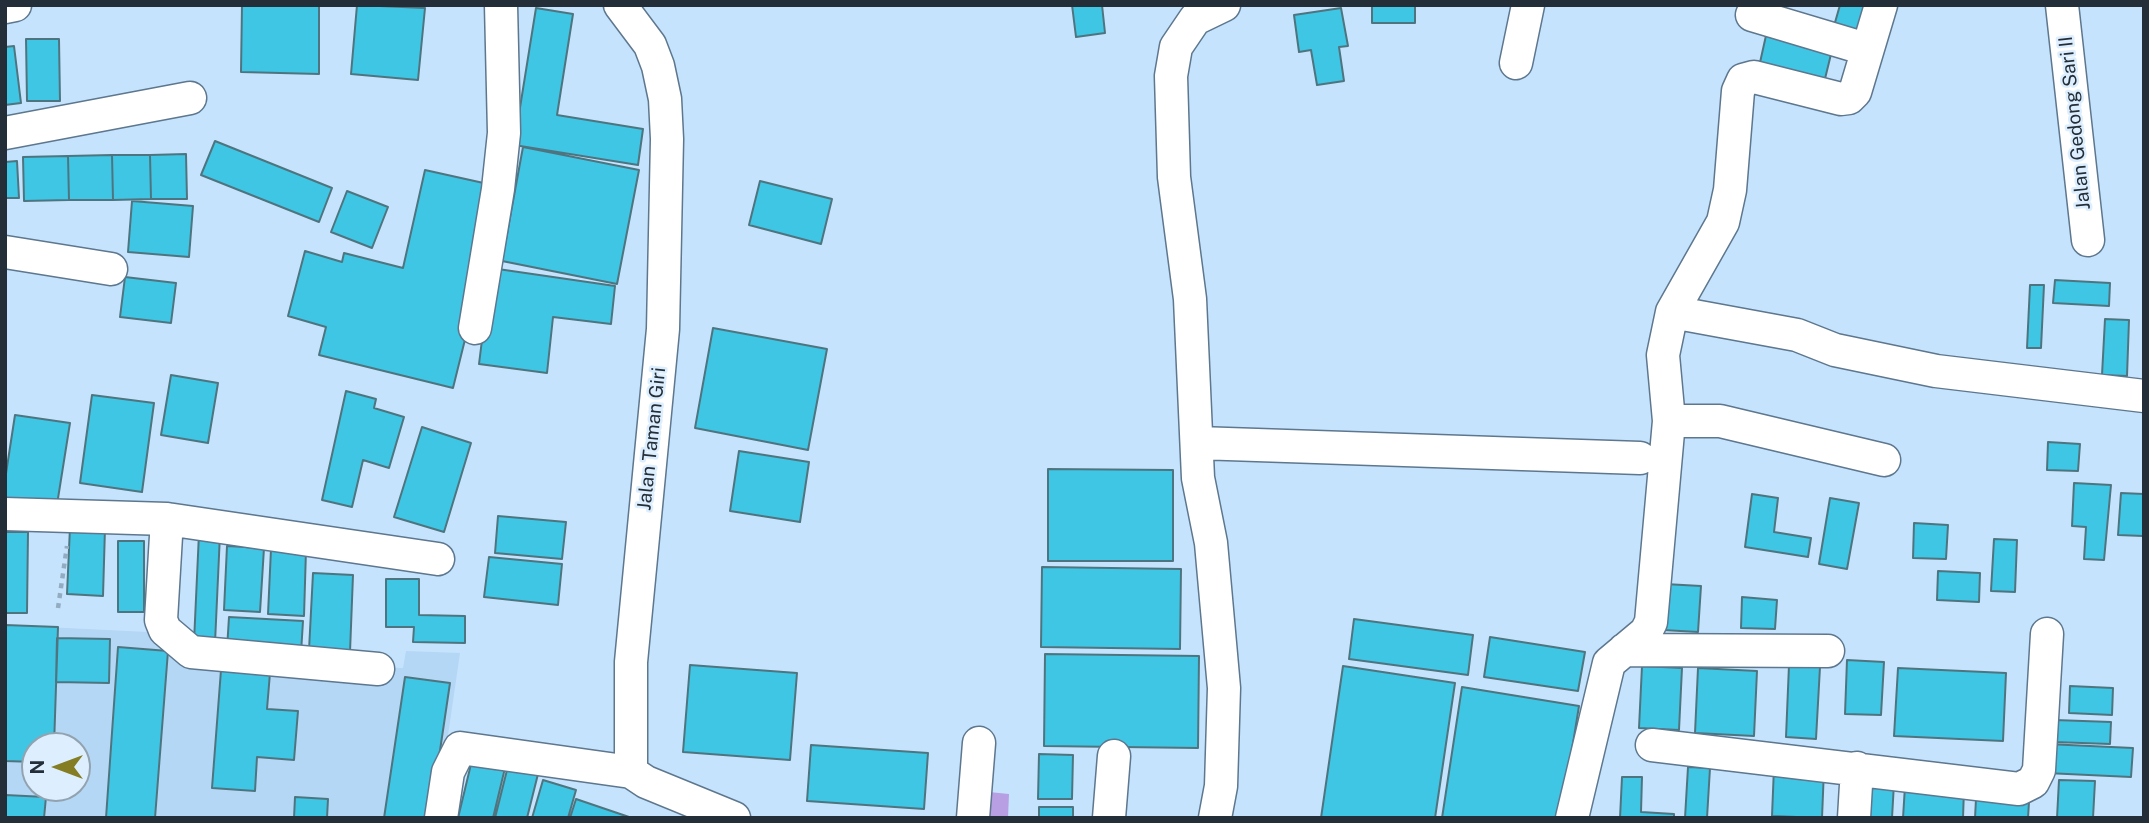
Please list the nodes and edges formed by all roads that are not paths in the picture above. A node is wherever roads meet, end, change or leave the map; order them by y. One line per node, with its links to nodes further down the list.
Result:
1 (15, 5): 8 (street)
2 (501, 5): 18 (street)
3 (620, 5): 35 (street, Jalan Taman Giri)
4 (1223, 5): 21 (street)
5 (1528, 5): 11 (street)
6 (1881, 5): 10 (street)
7 (2062, 5): 14 (street, Jalan Gedong Sari II)
8 (5, 7)
9 (1752, 15): 10 (street)
10 (1866, 49): 17 (street)
11 (1517, 63)
12 (190, 98): 13 (street)
13 (5, 133)
14 (2088, 240)
15 (5, 253): 16 (street)
16 (111, 269)
17 (1672, 312): 19 (street); 20 (street)
18 (475, 328)
19 (2144, 396)
20 (1669, 421): 23 (street); 28 (street)
21 (1198, 443): 22 (street); 40 (street)
22 (1640, 458)
23 (1884, 460)
24 (5, 514): 25 (street)
25 (167, 519): 26 (street); 30 (street)
26 (438, 559)
27 (2047, 634): 34 (street)
28 (1624, 650): 29 (street); 41 (street)
29 (1828, 651)
30 (378, 669)
31 (979, 743): 38 (street)
32 (1652, 745): 34 (street)
33 (1114, 756): 39 (street)
34 (1857, 768): 42 (street)
35 (631, 772): 36 (street); 37 (street)
36 (441, 818)
37 (734, 818)
38 (973, 818)
39 (1109, 818)
40 (1215, 818)
41 (1572, 818)
42 (1854, 818)

